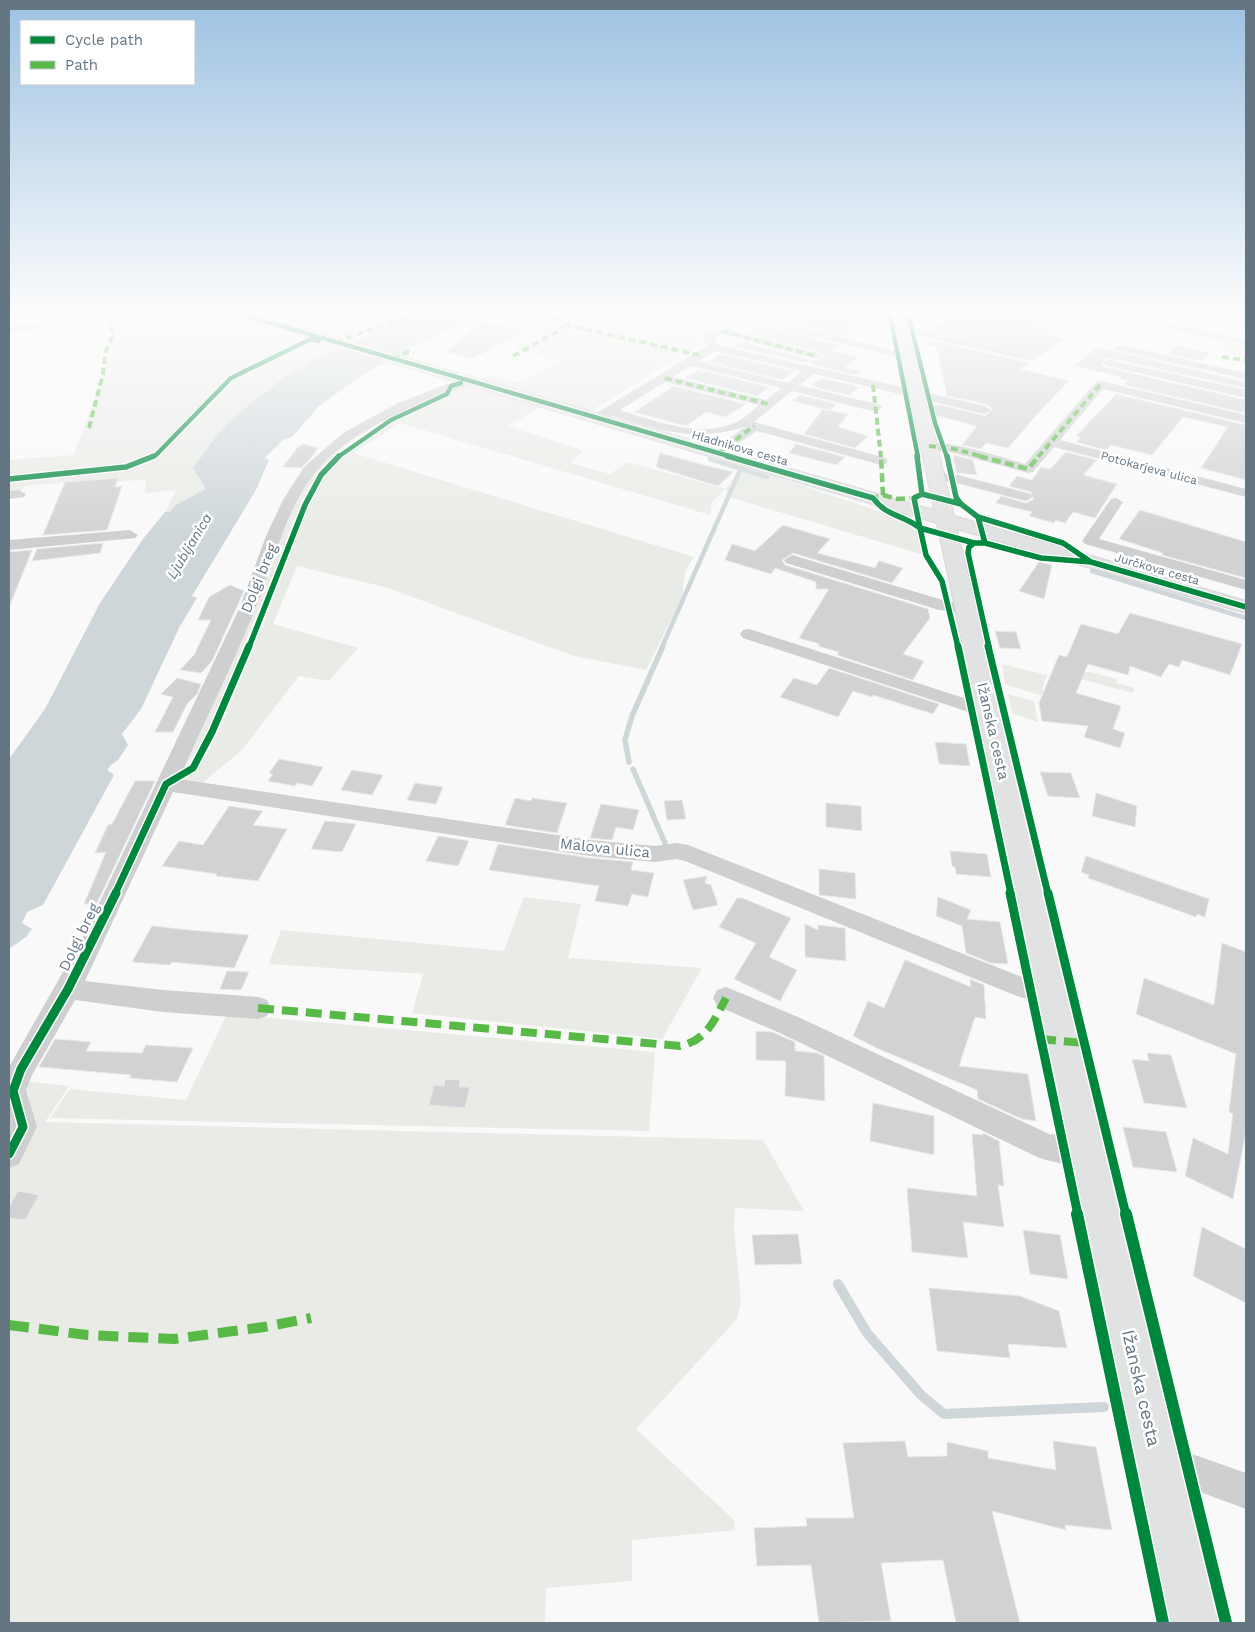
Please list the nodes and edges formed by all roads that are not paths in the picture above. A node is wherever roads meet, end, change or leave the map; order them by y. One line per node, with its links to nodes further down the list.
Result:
1 (452, 386): 37 (street, Dolgi breg)
2 (493, 386): 17 (main road, Hladnikova cesta)
3 (651, 386): 17 (street)
4 (697, 386): 14 (street)
5 (787, 386): 11 (street)
6 (879, 386): 13 (street)
7 (915, 386): 13 (main road, Ižanska cesta)
8 (1099, 386): 20 (street)
9 (1105, 386): 18 (street)
10 (1211, 386): 12 (street)
11 (790, 387): 14 (street); 15 (street)
12 (1246, 394)
13 (917, 395): 16 (street); 21 (main road, Ižanska cesta)
14 (768, 404): 19 (street)
15 (876, 408)
16 (985, 410)
17 (604, 414): 19 (street, Hladnikova cesta); 22 (main road, Hladnikova cesta)
18 (1246, 419)
19 (749, 425): 22 (street); 23 (street)
20 (1051, 442): 21 (street); 25 (street, Potokarjeva ulica)
21 (929, 446): 24 (main road, Ižanska cesta)
22 (718, 453): 28 (main road, Hladnikova cesta)
23 (881, 461)
24 (935, 476): 26 (street); 28 (main road, Ižanska cesta)
25 (1246, 493)
26 (1026, 497)
27 (1116, 502): 32 (street)
28 (945, 519): 33 (main road, Jurčkova cesta); 34 (main road, Ižanska cesta)
29 (130, 534): 30 (street)
30 (9, 545)
31 (792, 560): 34 (street)
32 (1246, 585)
33 (1246, 607)
34 (966, 608): 36 (main road, Ižanska cesta)
35 (749, 634): 36 (street)
36 (988, 712): 39 (main road, Ižanska cesta)
37 (166, 784): 38 (street, Dolgi breg); 39 (street, Malova ulica)
38 (68, 989): 41 (street, Dolgi breg); 42 (street, Dolgi breg)
39 (1052, 991): 43 (main road, Ižanska cesta)
40 (726, 998): 43 (street)
41 (258, 1008)
42 (11, 1095): 44 (street)
43 (1088, 1152): 45 (main road, Ižanska cesta)
44 (9, 1154)
45 (1158, 1460): 46 (street); 47 (main road, Ižanska cesta)
46 (1246, 1491)
47 (1195, 1623)

